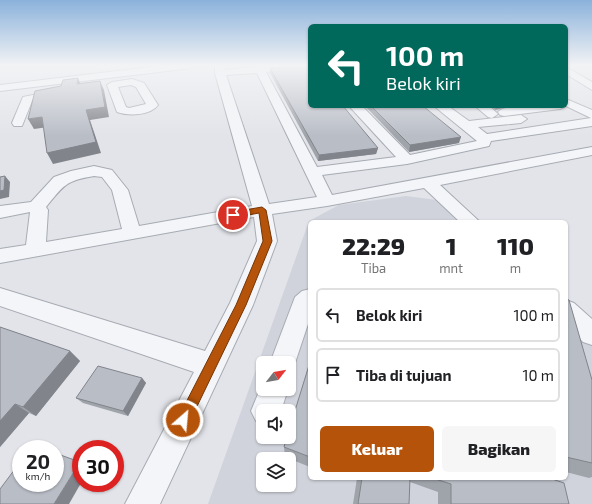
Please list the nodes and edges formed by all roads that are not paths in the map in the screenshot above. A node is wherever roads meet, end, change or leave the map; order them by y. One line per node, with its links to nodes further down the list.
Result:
1 (39, 89): 5 (street)
2 (226, 89): 25 (street)
3 (270, 89): 21 (street)
4 (66, 92): 5 (street)
5 (38, 96): 15 (street)
6 (568, 105): 12 (street)
7 (356, 108): 20 (street)
8 (431, 108): 18 (street)
9 (484, 108): 13 (street)
10 (536, 108): 13 (street)
11 (455, 111): 14 (street)
12 (591, 113): 16 (street); 17 (street)
13 (492, 114): 14 (street)
14 (468, 120): 16 (street); 18 (street)
15 (18, 123)
16 (481, 123): 17 (street)
17 (499, 135): 18 (street)
18 (480, 142): 20 (street)
19 (592, 150): 22 (street)
20 (407, 160): 21 (street)
21 (312, 172): 23 (street)
22 (427, 182): 23 (street); 27 (street)
23 (326, 201): 25 (street)
24 (36, 207): 26 (street); 28 (street); 29 (street)
25 (262, 210): 28 (street); 36 (street)
26 (0, 212)
27 (467, 220)
28 (132, 233): 29 (street)
29 (35, 251): 30 (street)
30 (0, 256)
31 (0, 297): 36 (street)
32 (308, 300): 35 (street)
33 (568, 312): 34 (street)
34 (592, 334)
35 (285, 356)
36 (211, 365): 37 (street)
37 (142, 504)

